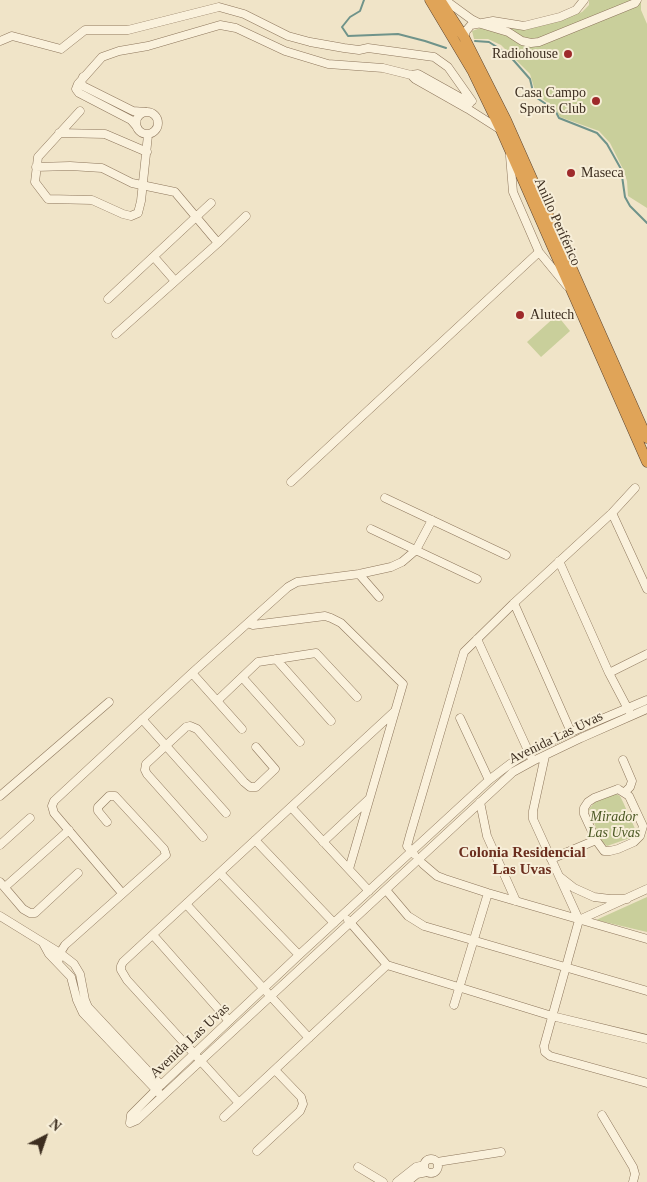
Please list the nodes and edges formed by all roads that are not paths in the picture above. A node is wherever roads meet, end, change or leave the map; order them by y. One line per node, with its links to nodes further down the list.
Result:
1 (430, 0): 10 (highway, Anillo Periférico)
2 (440, 0): 7 (highway, Anillo Periférico)
3 (445, 0): 6 (street)
4 (584, 0): 6 (street)
5 (637, 0): 6 (street)
6 (480, 24): 7 (street)
7 (464, 38): 32 (highway, Anillo Periférico)
8 (0, 41): 11 (street)
9 (83, 77): 11 (street); 13 (street); 14 (street)
10 (478, 83): 11 (street); 15 (highway, Anillo Periférico)
11 (470, 104): 15 (street)
12 (80, 111): 16 (street)
13 (146, 112): 14 (street); 17 (street)
14 (136, 127): 17 (street)
15 (501, 130): 18 (highway, Anillo Periférico)
16 (60, 133): 19 (street); 20 (street)
17 (148, 135): 19 (street)
18 (510, 149): 26 (street); 29 (highway, Anillo Periférico)
19 (147, 152): 21 (street)
20 (36, 167): 21 (street); 21 (street)
21 (142, 186): 24 (street)
22 (212, 203): 24 (street)
23 (246, 216): 25 (street)
24 (196, 218): 25 (street); 27 (street)
25 (218, 243): 28 (street)
26 (538, 252): 29 (street); 34 (street)
27 (154, 257): 28 (street); 30 (street)
28 (175, 281): 31 (street)
29 (573, 293): 33 (highway, Anillo Periférico)
30 (108, 299)
31 (116, 334)
32 (647, 438)
33 (647, 462)
34 (290, 482)
35 (635, 488): 37 (street)
36 (385, 498): 38 (street)
37 (612, 513): 42 (street); 45 (street)
38 (432, 520): 40 (street); 41 (street)
39 (371, 529): 40 (street)
40 (416, 550): 43 (street); 44 (street)
41 (506, 555)
42 (559, 561): 47 (street); 53 (street)
43 (359, 574): 46 (street); 48 (street)
44 (477, 579)
45 (647, 589)
46 (379, 597)
47 (514, 603): 49 (street); 68 (street)
48 (248, 623): 52 (street); 61 (street)
49 (477, 639): 72 (street); 91 (street)
50 (647, 654): 53 (street)
51 (276, 659): 54 (street); 55 (street); 66 (street)
52 (192, 673): 56 (street); 64 (street)
53 (610, 673): 59 (street)
54 (242, 677): 56 (street); 69 (street)
55 (357, 697)
56 (217, 701): 67 (street)
57 (109, 702): 78 (street)
58 (643, 702): 59 (street, Avenida Las Uvas); 60 (street)
59 (627, 708): 62 (street); 68 (street, Avenida Las Uvas)
60 (645, 710): 62 (street, Avenida Las Uvas); 65 (street)
61 (395, 711): 79 (street); 81 (street)
62 (631, 716): 73 (street, Avenida Las Uvas)
63 (460, 718): 76 (street)
64 (142, 719): 70 (street); 85 (street)
65 (647, 720)
66 (331, 721)
67 (242, 729)
68 (571, 732): 72 (street, Avenida Las Uvas)
69 (300, 742)
70 (165, 745): 71 (street); 82 (street); 86 (street)
71 (256, 747)
72 (529, 752): 75 (street); 76 (street, Avenida Las Uvas)
73 (545, 756): 75 (street, Avenida Las Uvas); 92 (street)
74 (623, 760): 77 (street)
75 (533, 761): 80 (street, Avenida Las Uvas)
76 (489, 780): 91 (street, Avenida Las Uvas)
77 (624, 792): 88 (street); 88 (street)
78 (0, 796)
79 (370, 798): 89 (street); 94 (street)
80 (480, 802): 93 (street, Avenida Las Uvas); 105 (street)
81 (291, 807): 87 (street); 89 (street)
82 (226, 813)
83 (30, 818): 90 (street)
84 (107, 822): 102 (street)
85 (69, 830): 98 (street); 102 (street)
86 (203, 838)
87 (255, 840): 96 (street); 110 (street)
88 (596, 840): 92 (street)
89 (323, 842): 94 (street)
90 (0, 845)
91 (411, 852): 93 (street); 101 (street, Avenida Las Uvas)
92 (551, 859): 97 (street)
93 (420, 861): 99 (street, Avenida Las Uvas); 103 (street)
94 (349, 869): 101 (street)
95 (78, 873): 98 (street)
96 (220, 873): 106 (street); 117 (street)
97 (558, 876): 104 (street); 109 (street)
98 (2, 885)
99 (386, 890): 111 (street, Avenida Las Uvas); 114 (street)
100 (647, 890): 104 (street)
101 (369, 891): 107 (street, Avenida Las Uvas)
102 (122, 892): 116 (street)
103 (488, 893): 105 (street); 114 (street)
104 (627, 898): 109 (street)
105 (516, 901): 109 (street)
106 (186, 904): 112 (street); 122 (street)
107 (343, 915): 110 (street, Avenida Las Uvas); 111 (street)
108 (0, 916): 115 (street)
109 (579, 920): 113 (street); 120 (street)
110 (334, 923): 117 (street, Avenida Las Uvas)
111 (350, 923): 119 (street); 124 (street, Avenida Las Uvas)
112 (153, 934): 127 (street); 130 (street)
113 (647, 939)
114 (474, 940): 120 (street); 121 (street)
115 (43, 943): 116 (street); 118 (street)
116 (60, 953): 118 (street); 134 (street)
117 (299, 955): 122 (street, Avenida Las Uvas)
118 (58, 963): 134 (street)
119 (387, 966): 121 (street); 128 (street)
120 (566, 967): 123 (street); 126 (street)
121 (460, 987): 125 (street); 126 (street)
122 (264, 988): 124 (street); 127 (street, Avenida Las Uvas)
123 (647, 990)
124 (271, 996): 128 (street); 131 (street, Avenida Las Uvas)
125 (454, 1005)
126 (552, 1016): 129 (street); 133 (street)
127 (229, 1021): 130 (street, Avenida Las Uvas)
128 (310, 1038): 132 (street)
129 (647, 1039)
130 (194, 1054): 131 (street); 134 (street, Avenida Las Uvas)
131 (200, 1061): 135 (street, Avenida Las Uvas); 136 (street)
132 (275, 1070): 136 (street); 139 (street)
133 (647, 1083)
134 (158, 1088): 135 (street, Avenida Las Uvas); 135 (street)
135 (162, 1097)
136 (239, 1103): 138 (street)
137 (602, 1115): 149 (street)
138 (224, 1117)
139 (257, 1152)
140 (501, 1152): 141 (street)
141 (437, 1162): 143 (street); 143 (street)
142 (358, 1168): 144 (street)
143 (430, 1171): 145 (street); 146 (street); 147 (street); 148 (street)
144 (383, 1182)
145 (397, 1182)
146 (407, 1182)
147 (434, 1182)
148 (438, 1182)
149 (633, 1182)

